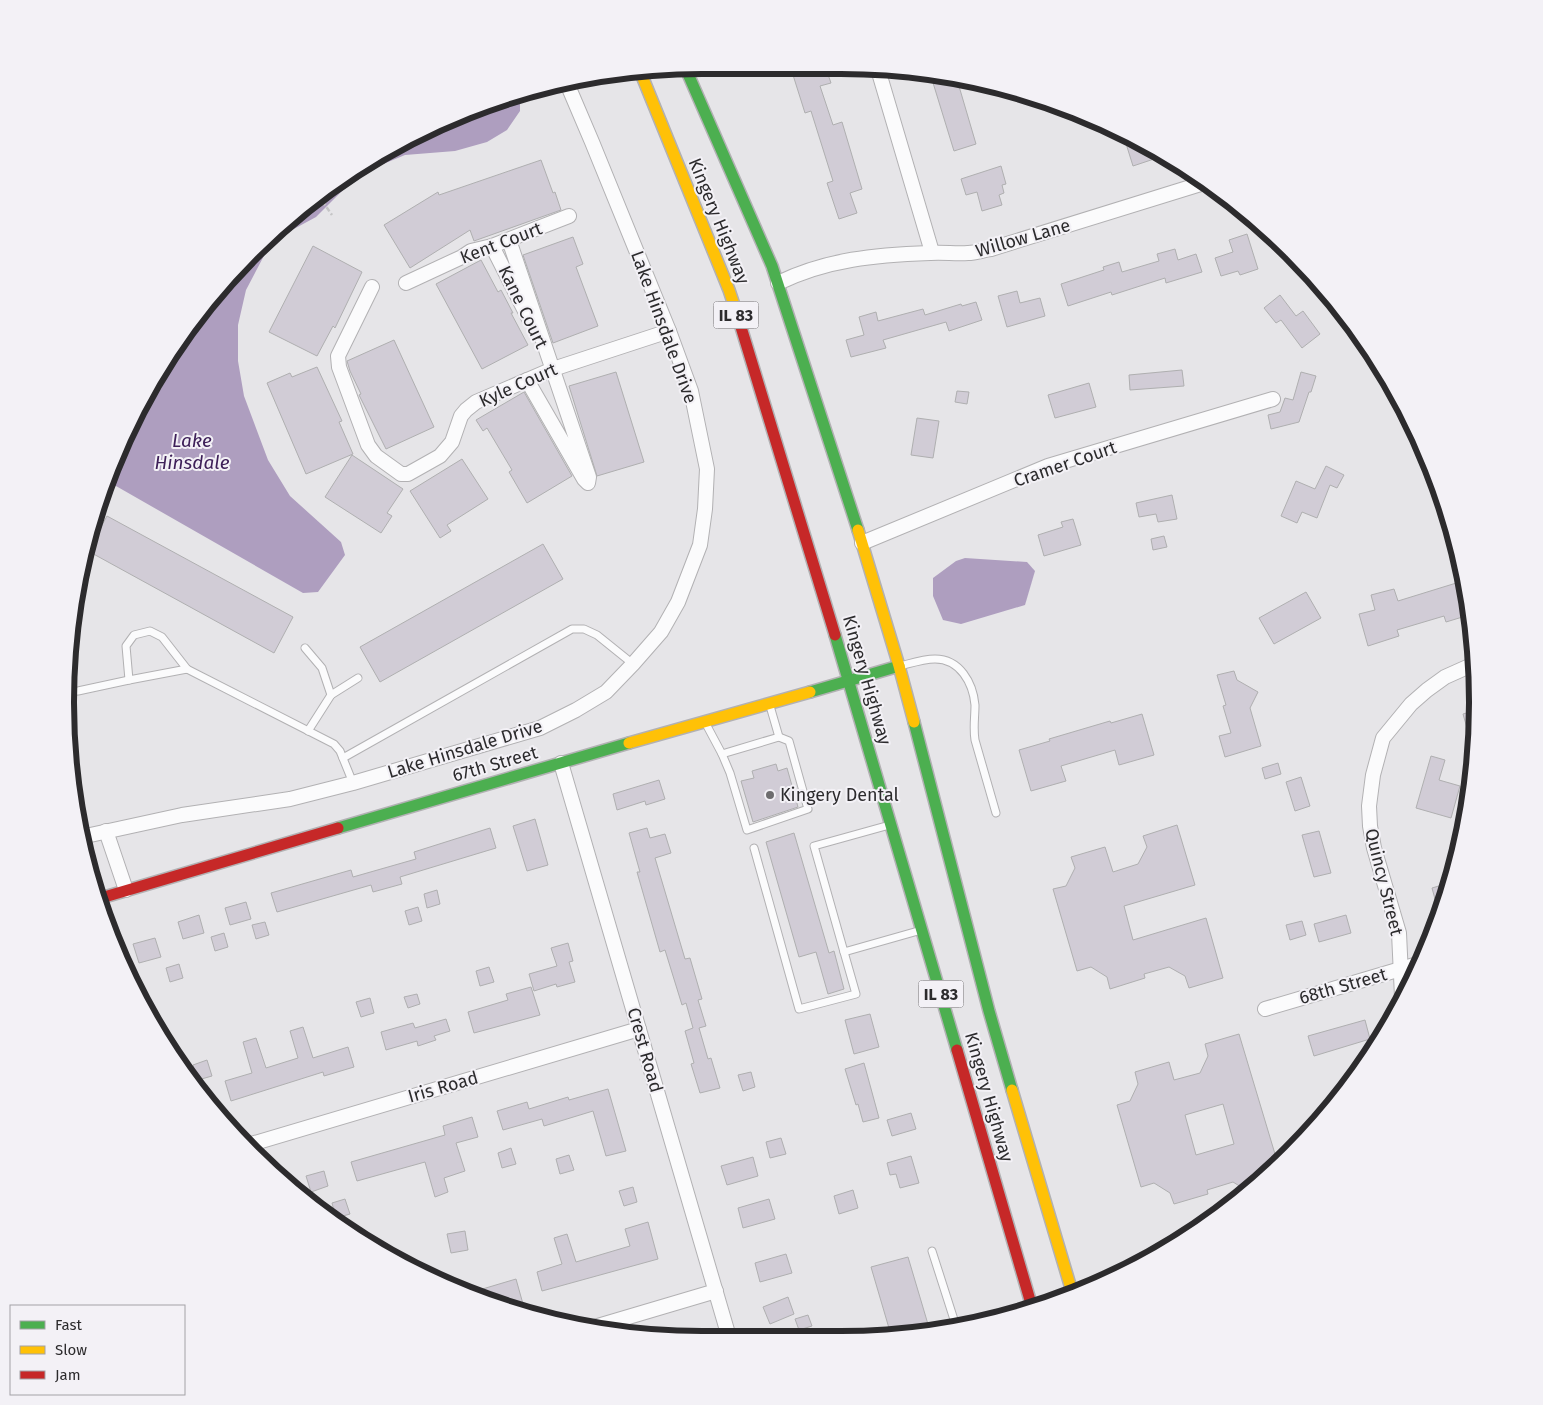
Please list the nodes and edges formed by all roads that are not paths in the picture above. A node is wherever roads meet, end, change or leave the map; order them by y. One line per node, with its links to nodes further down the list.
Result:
1 (688, 74): 11 (main road, Kingery Highway / IL 83)
2 (880, 75): 9 (street)
3 (642, 77): 25 (main road, Kingery Highway / IL 83)
4 (569, 88): 13 (street, Lake Hinsdale Drive)
5 (1197, 185): 9 (street, Willow Lane)
6 (570, 216): 7 (street, Kent Court)
7 (509, 240): 8 (street, Kent Court); 14 (street, Kane Court)
8 (492, 246): 10 (street, Kent Court); 14 (street, Kane Court)
9 (932, 252): 11 (street, Willow Lane)
10 (406, 283)
11 (778, 283): 17 (main road, Kingery Highway / IL 83)
12 (372, 287): 15 (street, Kyle Court)
13 (669, 331): 14 (street, Kyle Court); 19 (street, Lake Hinsdale Drive)
14 (553, 369): 15 (street, Kyle Court); 15 (street, Kane Court)
15 (527, 380)
16 (1273, 399): 17 (street, Cramer Court)
17 (862, 544): 20 (main road, Kingery Highway / IL 83)
18 (305, 648): 27 (lane)
19 (633, 664): 33 (lane); 35 (street, Lake Hinsdale Drive)
20 (899, 666): 25 (main road, 67th Street); 36 (lane); 52 (main road, Kingery Highway / IL 83)
21 (1468, 666): 46 (street, Quincy Street)
22 (187, 669): 24 (lane); 24 (lane); 30 (lane)
23 (358, 678): 27 (lane)
24 (129, 680): 26 (lane)
25 (849, 680): 28 (main road, 67th Street); 37 (main road, Kingery Highway / IL 83)
26 (74, 691)
27 (331, 695): 30 (lane)
28 (769, 703): 29 (main road, 67th Street); 31 (lane)
29 (704, 722): 32 (lane); 34 (main road, 67th Street)
30 (308, 731): 33 (lane)
31 (779, 737): 32 (lane); 32 (lane)
32 (722, 754)
33 (343, 758): 35 (lane)
34 (561, 763): 41 (main road, 67th Street); 49 (street, Crest Road)
35 (352, 783): 38 (street, Lake Hinsdale Drive)
36 (996, 813)
37 (891, 825): 43 (main road, Kingery Highway / IL 83); 44 (lane)
38 (106, 831): 39 (street, Lake Hinsdale Drive); 41 (street)
39 (88, 835)
40 (754, 848): 44 (lane)
41 (126, 890): 42 (main road, 67th Street)
42 (105, 897)
43 (922, 930): 44 (lane); 54 (main road, Kingery Highway / IL 83)
44 (844, 952)
45 (1411, 966): 46 (street, 68th Street)
46 (1401, 969): 47 (street, Quincy Street); 48 (street, 68th Street)
47 (1402, 986)
48 (1265, 1009)
49 (639, 1029): 50 (street, Iris Road); 53 (street, Crest Road)
50 (254, 1143)
51 (932, 1251): 55 (lane)
52 (1071, 1287)
53 (716, 1291): 56 (street); 57 (street, Crest Road)
54 (1030, 1302)
55 (955, 1320)
56 (606, 1324)
57 (727, 1331)

